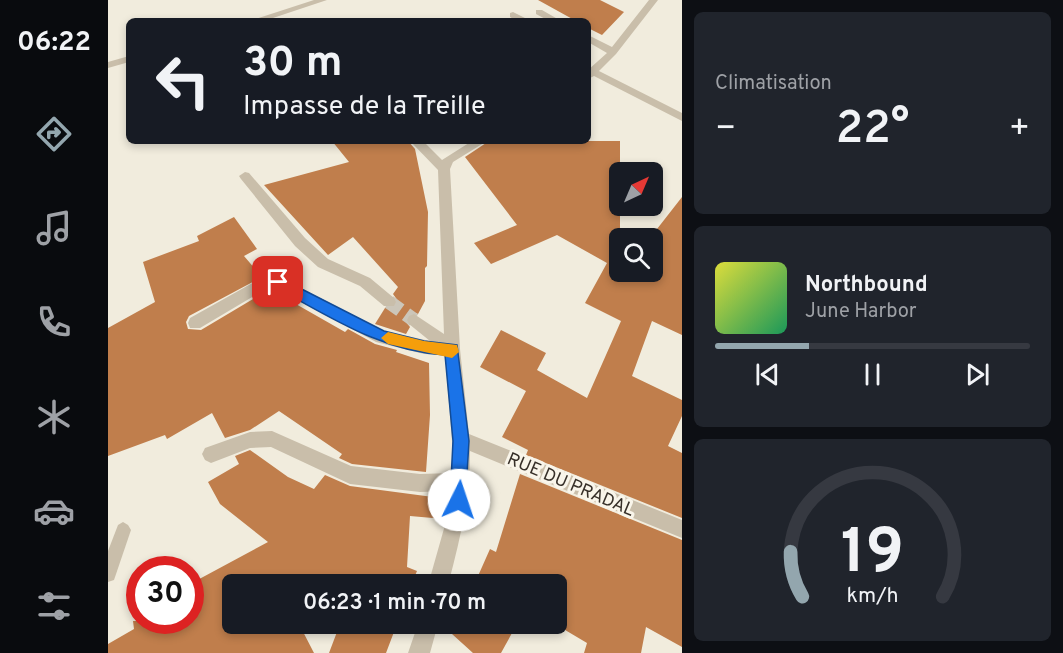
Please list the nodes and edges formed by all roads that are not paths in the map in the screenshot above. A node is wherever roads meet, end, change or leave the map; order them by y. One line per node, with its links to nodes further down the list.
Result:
1 (323, 0): 5 (street)
2 (654, 0): 10 (street)
3 (539, 12): 7 (street)
4 (513, 15): 6 (street)
5 (264, 18)
6 (518, 18)
7 (550, 18)
8 (591, 40): 10 (street)
9 (591, 49): 10 (street)
10 (610, 54): 13 (street)
11 (126, 60): 12 (street)
12 (108, 65)
13 (591, 73)
14 (591, 74): 15 (street)
15 (682, 117)
16 (419, 144): 18 (street)
17 (476, 144): 18 (street)
18 (444, 169): 23 (street)
19 (244, 176): 20 (street)
20 (389, 302)
21 (414, 320): 23 (street)
22 (195, 323): 23 (street)
23 (452, 349): 24 (street)
24 (461, 441): 26 (street); 27 (street, RUE DU PRADAL)
25 (211, 454): 26 (street)
26 (461, 482): 30 (street)
27 (682, 529)
28 (123, 530): 29 (lane)
29 (108, 574)
30 (441, 574)
31 (425, 634): 32 (street)
32 (419, 653)

